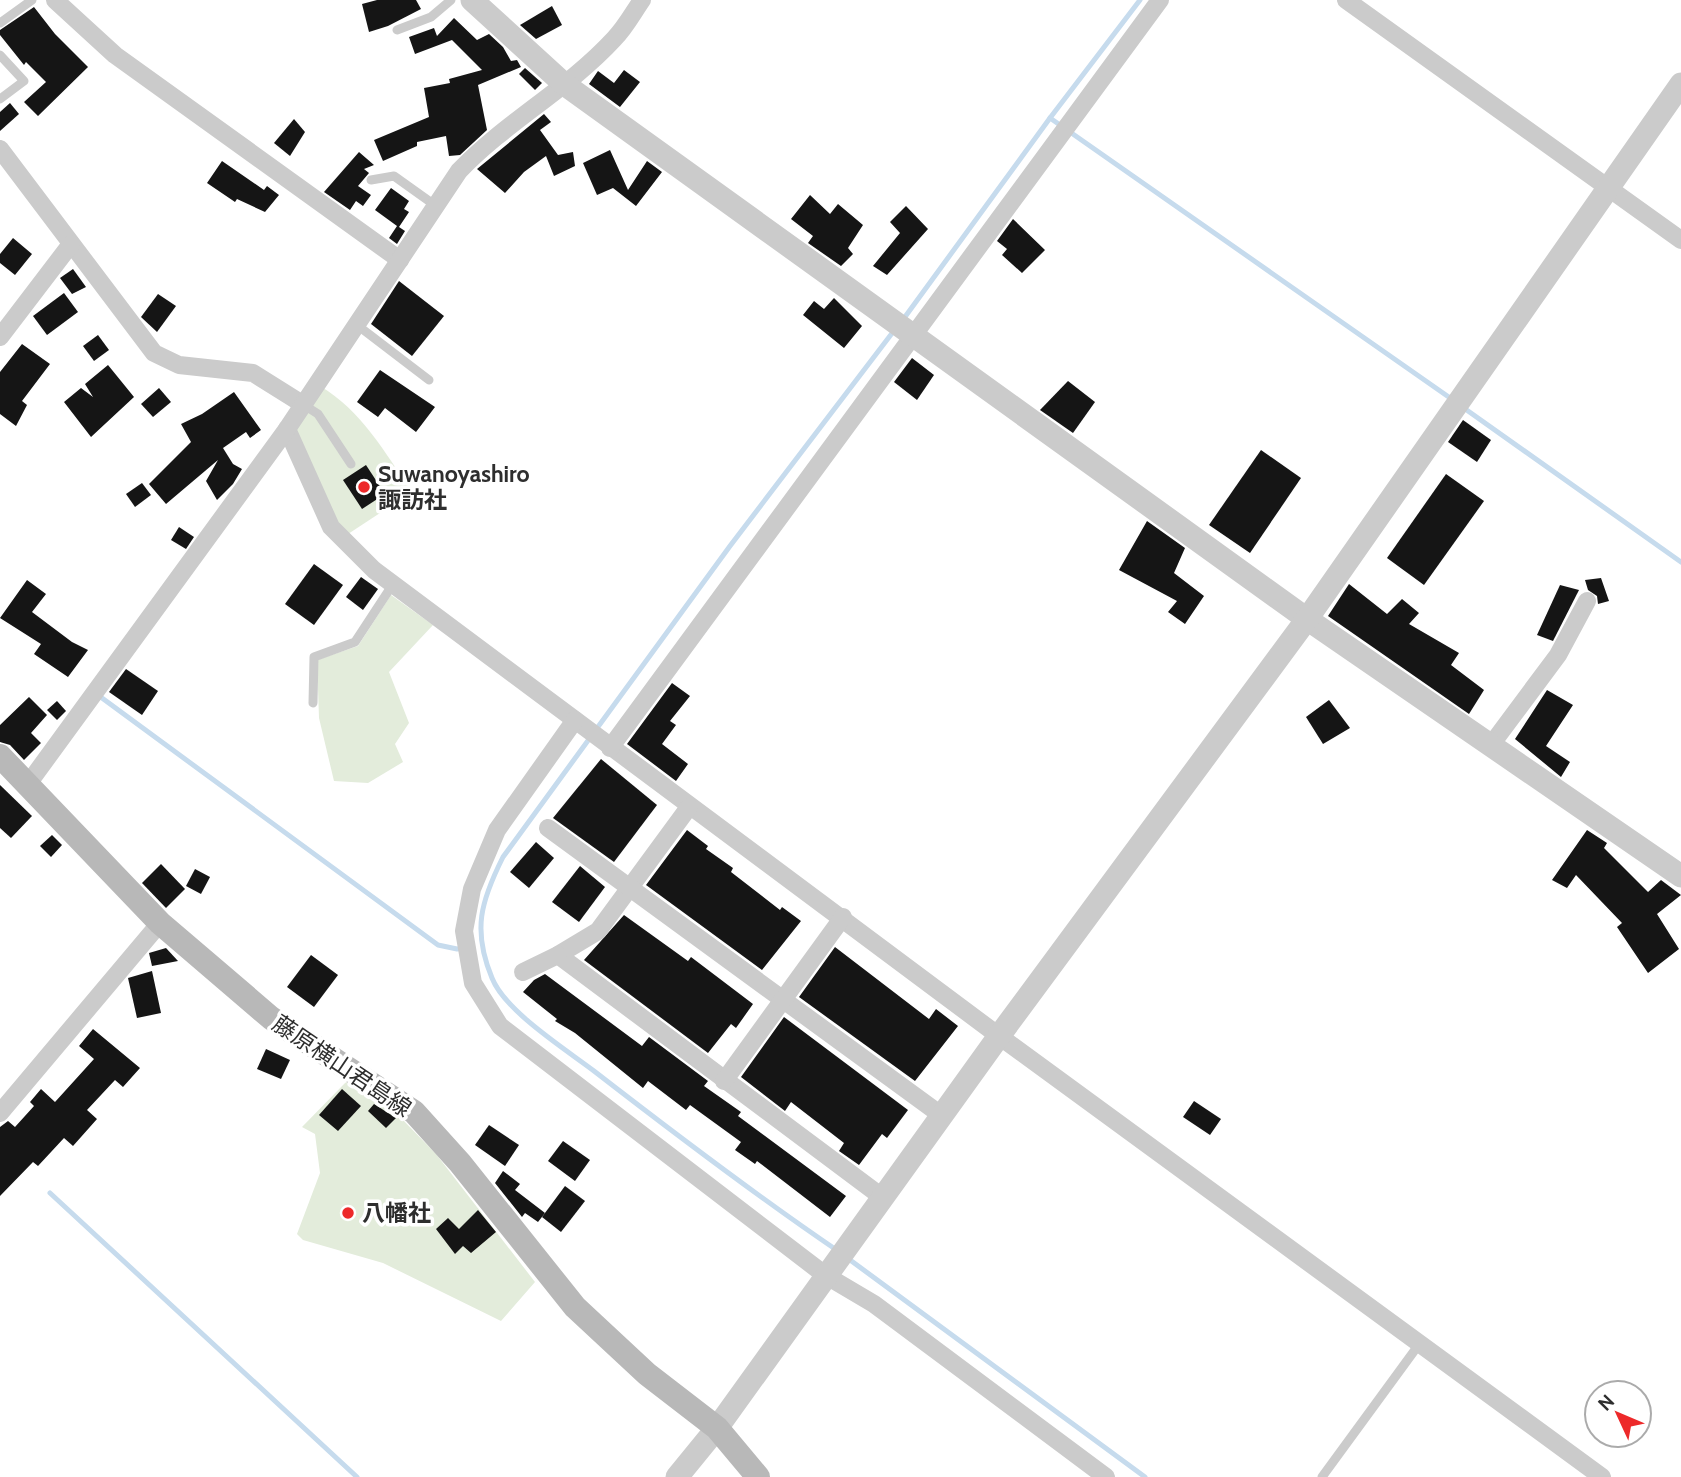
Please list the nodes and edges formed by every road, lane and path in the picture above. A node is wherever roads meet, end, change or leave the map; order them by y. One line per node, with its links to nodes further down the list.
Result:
1 (32, 0): 8 (lane)
2 (55, 0): 20 (street)
3 (451, 0): 9 (lane)
4 (472, 0): 11 (street)
5 (642, 0): 11 (street)
6 (1160, 0): 22 (street)
7 (1346, 0): 16 (street)
8 (0, 23)
9 (397, 30)
10 (0, 55): 13 (lane)
11 (565, 84): 17 (street); 22 (street)
12 (1681, 84): 16 (street)
13 (0, 99)
14 (0, 149): 19 (street)
15 (371, 180): 17 (lane)
16 (1606, 188): 18 (street); 30 (street)
17 (436, 206): 20 (street)
18 (1681, 240)
19 (71, 243): 23 (street); 25 (street)
20 (400, 260): 21 (street)
21 (357, 325): 24 (lane); 25 (street)
22 (914, 335): 30 (street); 33 (street)
23 (0, 337)
24 (429, 380)
25 (304, 405): 26 (street); 27 (lane)
26 (287, 429): 28 (street); 36 (street)
27 (351, 464)
28 (393, 584): 31 (lane); 32 (street)
29 (1587, 601): 34 (street)
30 (1307, 619): 34 (street); 46 (street)
31 (313, 703)
32 (575, 720): 33 (street); 51 (street)
33 (607, 745): 37 (street)
34 (1491, 745): 39 (street)
35 (0, 756): 36 (main road, 藤原横山君島線)
36 (28, 784): 42 (main road, 藤原横山君島線)
37 (689, 807): 40 (street); 41 (street)
38 (548, 828): 40 (street)
39 (1681, 874)
40 (628, 889): 43 (street); 45 (street)
41 (843, 917): 45 (street); 46 (street)
42 (160, 923): 48 (street); 53 (main road, 藤原横山君島線)
43 (558, 955): 44 (street); 47 (street)
44 (523, 972)
45 (782, 1001): 47 (street); 49 (street)
46 (999, 1035): 49 (street); 52 (street)
47 (724, 1081): 50 (street)
48 (0, 1113)
49 (941, 1115): 50 (street)
50 (882, 1197): 51 (street)
51 (825, 1275): 53 (street); 56 (street)
52 (1420, 1343): 57 (lane); 58 (street)
53 (717, 1428): 54 (street); 55 (main road, 藤原横山君島線)
54 (677, 1477)
55 (758, 1477)
56 (1106, 1477)
57 (1322, 1477)
58 (1602, 1477)

